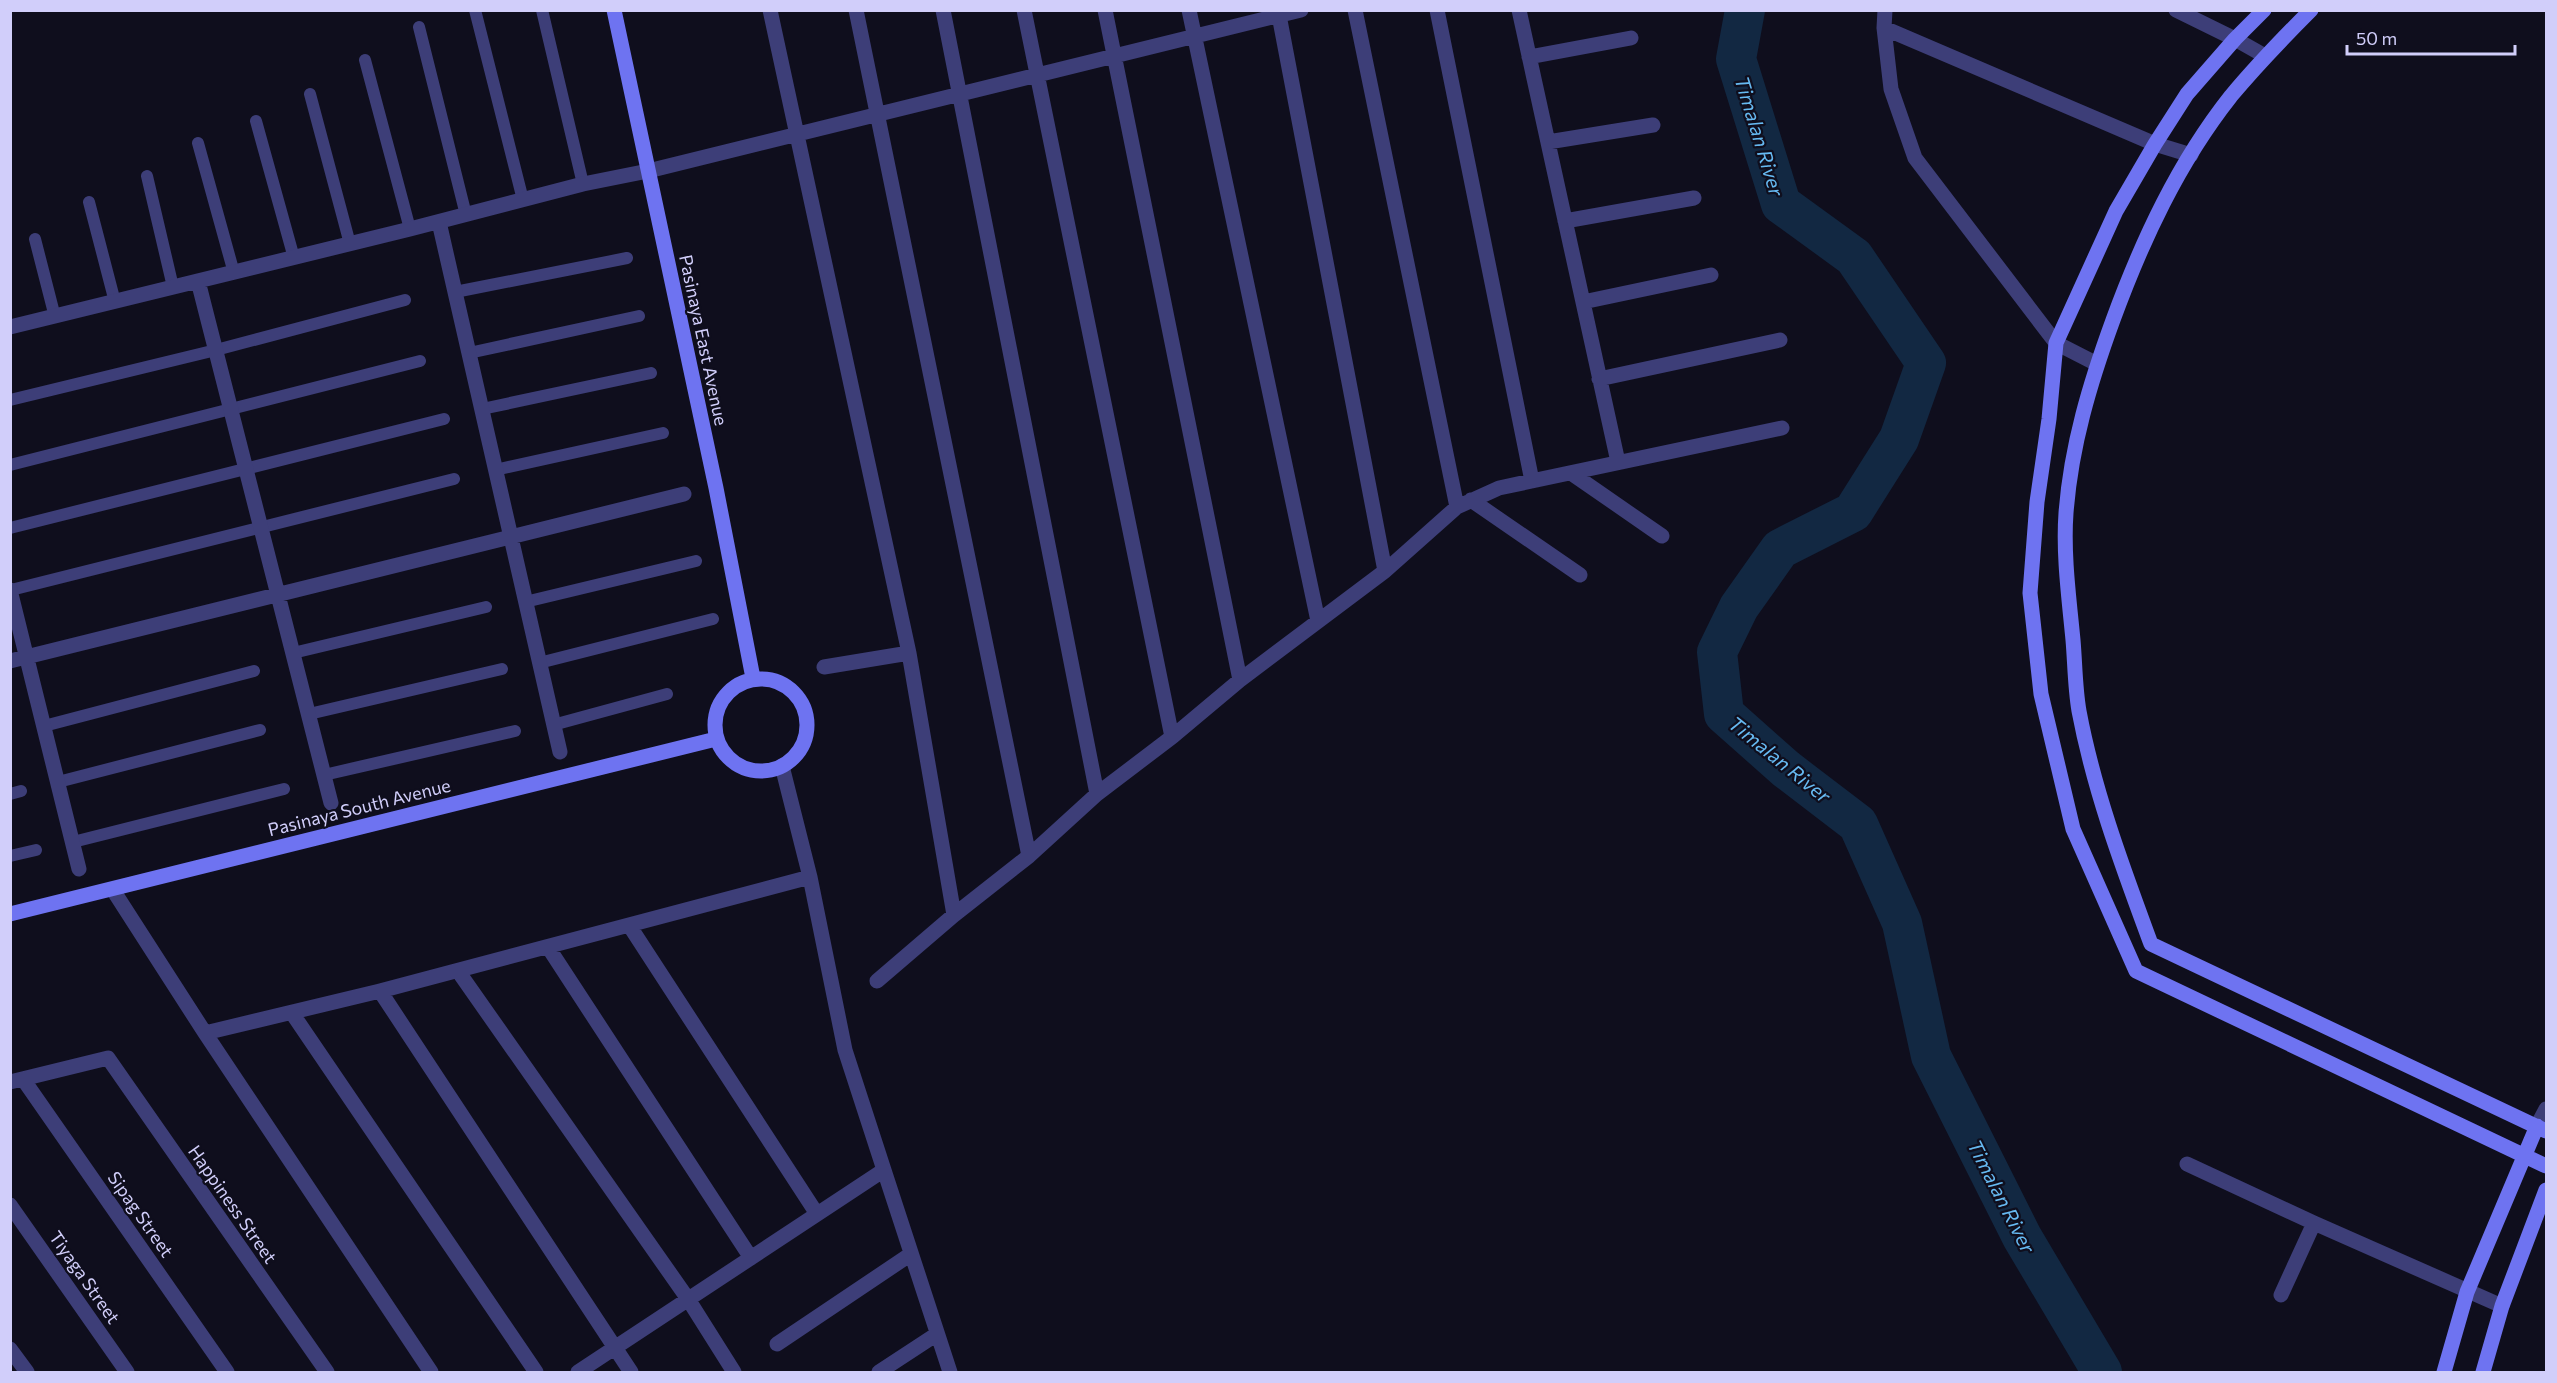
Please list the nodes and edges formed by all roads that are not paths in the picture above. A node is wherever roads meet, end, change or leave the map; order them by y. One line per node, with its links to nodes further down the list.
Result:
1 (475, 10): 43 (lane)
2 (542, 10): 41 (lane)
3 (614, 10): 39 (street, Pasinaya East Avenue)
4 (770, 10): 34 (street)
5 (856, 10): 31 (street)
6 (943, 10): 30 (street)
7 (1024, 10): 28 (street)
8 (1105, 10): 24 (street)
9 (1189, 10): 21 (street)
10 (1301, 10): 18 (street)
11 (1355, 10): 87 (street)
12 (1437, 10): 84 (street)
13 (1519, 10): 26 (street)
14 (1885, 10): 20 (street)
15 (2176, 10): 23 (street)
16 (2264, 10): 23 (street)
17 (2311, 10): 25 (street)
18 (1278, 13): 21 (street); 93 (street)
19 (419, 27): 45 (lane)
20 (1884, 28): 37 (street); 65 (street)
21 (1194, 37): 24 (street); 100 (street)
22 (1631, 38): 26 (street)
23 (2235, 39): 25 (street); 37 (street)
24 (1114, 56): 28 (street); 110 (street)
25 (2265, 56): 38 (street)
26 (1529, 57): 36 (street)
27 (365, 60): 48 (lane)
28 (1038, 75): 30 (street); 117 (street)
29 (310, 94): 50 (lane)
30 (961, 94): 31 (street); 124 (street)
31 (878, 114): 34 (street); 129 (street)
32 (256, 121): 51 (lane)
33 (1653, 125): 36 (street)
34 (796, 134): 39 (street); 102 (street)
35 (198, 142): 53 (lane)
36 (1548, 142): 46 (street)
37 (2155, 144): 38 (street); 65 (street)
38 (2191, 155): 69 (street)
39 (648, 171): 41 (street); 109 (street, Pasinaya East Avenue)
40 (147, 176): 56 (lane)
41 (583, 184): 43 (street)
42 (1694, 198): 46 (street)
43 (523, 200): 45 (street)
44 (88, 202): 59 (lane)
45 (466, 215): 47 (street)
46 (1565, 221): 60 (street)
47 (439, 222): 48 (street); 57 (street)
48 (410, 229): 50 (street)
49 (35, 239): 61 (lane)
50 (350, 244): 51 (street)
51 (294, 258): 53 (street)
52 (627, 258): 57 (lane)
53 (234, 273): 55 (street)
54 (1711, 275): 60 (street)
55 (198, 281): 56 (street); 66 (street)
56 (173, 287): 59 (street)
57 (455, 292): 67 (street)
58 (405, 300): 66 (lane)
59 (115, 302): 61 (street)
60 (1583, 302): 71 (street)
61 (55, 316): 63 (street)
62 (639, 316): 67 (lane)
63 (10, 327)
64 (1780, 340): 71 (street)
65 (2056, 343): 69 (street); 145 (street)
66 (216, 350): 72 (lane); 73 (street)
67 (469, 353): 74 (street)
68 (420, 361): 73 (lane)
69 (2097, 364): 144 (street)
70 (651, 373): 74 (lane)
71 (1599, 379): 78 (street)
72 (10, 400)
73 (231, 409): 79 (lane); 80 (street)
74 (482, 409): 81 (street)
75 (444, 418): 80 (lane)
76 (1782, 428): 78 (street)
77 (663, 433): 81 (lane)
78 (1618, 462): 82 (street)
79 (10, 465)
80 (246, 468): 88 (street); 89 (lane)
81 (495, 470): 91 (street)
82 (1571, 472): 84 (street); 90 (street)
83 (454, 479): 88 (lane)
84 (1532, 481): 86 (street)
85 (684, 494): 91 (street)
86 (1471, 500): 87 (street); 94 (street)
87 (1456, 507): 93 (street)
88 (261, 527): 95 (lane); 96 (street)
89 (10, 528)
90 (1662, 536)
91 (511, 537): 96 (street); 97 (street)
92 (696, 561): 97 (lane)
93 (1385, 571): 100 (street)
94 (1580, 575)
95 (10, 590): 103 (street)
96 (278, 594): 101 (street); 103 (street)
97 (525, 602): 105 (street)
98 (486, 607): 101 (lane)
99 (713, 619): 105 (lane)
100 (1318, 621): 110 (street)
101 (293, 653): 112 (street)
102 (909, 653): 106 (street); 134 (street)
103 (27, 657): 104 (street); 114 (street)
104 (10, 661)
105 (539, 663): 113 (street)
106 (824, 667)
107 (502, 669): 112 (lane)
108 (254, 671): 114 (lane)
109 (753, 678): 118 (street); 120 (street)
110 (1240, 680): 117 (street)
111 (667, 694): 113 (lane)
112 (309, 714): 121 (street)
113 (553, 724): 119 (street)
114 (44, 726): 122 (street)
115 (260, 730): 122 (lane)
116 (515, 731): 121 (lane)
117 (1173, 737): 124 (street)
118 (716, 739): 120 (street); 132 (street, Pasinaya South Avenue)
119 (560, 752)
120 (782, 766): 131 (street)
121 (324, 775): 125 (street)
122 (58, 782): 126 (street)
123 (284, 789): 126 (lane)
124 (1097, 794): 129 (street)
125 (331, 802)
126 (73, 842): 130 (street)
127 (36, 850): 128 (lane)
128 (10, 856)
129 (1029, 856): 134 (street)
130 (79, 869)
131 (810, 877): 135 (street); 148 (street)
132 (113, 890): 133 (street, Pasinaya South Avenue); 141 (street)
133 (10, 914)
134 (954, 915): 138 (street)
135 (629, 925): 136 (street); 151 (street)
136 (548, 947): 137 (street); 154 (street)
137 (458, 970): 139 (street); 157 (street)
138 (877, 981)
139 (380, 992): 140 (street); 161 (street)
140 (292, 1013): 141 (street); 168 (street)
141 (205, 1033): 167 (street)
142 (17, 1080): 165 (street, Sipag Street); 166 (street, Happiness Street)
143 (2547, 1109): 144 (street)
144 (2542, 1128): 145 (street)
145 (2524, 1156): 147 (street); 155 (street)
146 (2187, 1164): 152 (street)
147 (2547, 1167)
148 (884, 1170): 151 (street); 153 (street)
149 (2547, 1190): 158 (street)
150 (10, 1205): 164 (street, Tiyaga Street)
151 (817, 1214): 154 (street)
152 (2314, 1223): 155 (street); 156 (street)
153 (911, 1254): 159 (street); 160 (street)
154 (751, 1258): 157 (street)
155 (2467, 1292): 158 (street); 174 (street)
156 (2281, 1295)
157 (688, 1299): 161 (street); 171 (street)
158 (2502, 1306): 175 (street)
159 (938, 1334): 172 (street); 173 (street)
160 (777, 1344)
161 (615, 1348): 169 (street); 170 (street)
162 (10, 1349): 163 (street)
163 (27, 1372)
164 (127, 1372)
165 (226, 1372)
166 (327, 1372)
167 (431, 1372)
168 (536, 1372)
169 (578, 1372)
170 (631, 1372)
171 (735, 1372)
172 (879, 1372)
173 (950, 1372)
174 (2444, 1372)
175 (2483, 1372)

